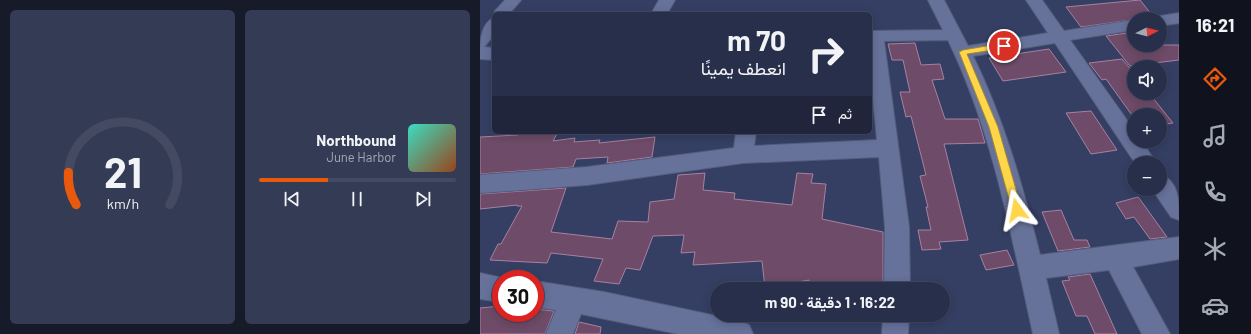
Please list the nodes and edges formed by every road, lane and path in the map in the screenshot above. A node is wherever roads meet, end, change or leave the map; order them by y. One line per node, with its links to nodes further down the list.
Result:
1 (513, 0): 5 (street)
2 (667, 0): 6 (street)
3 (936, 0): 16 (street)
4 (1034, 0): 14 (street)
5 (503, 12)
6 (660, 12)
7 (1179, 18): 8 (street)
8 (1167, 20)
9 (480, 22): 10 (street)
10 (492, 22)
11 (492, 25): 15 (street)
12 (1127, 26): 14 (street)
13 (872, 36): 16 (street); 20 (street)
14 (1059, 38): 16 (street); 22 (street)
15 (480, 43)
16 (958, 43): 28 (street)
17 (480, 53): 18 (street)
18 (492, 54)
19 (746, 134): 21 (street)
20 (889, 148): 21 (street); 29 (street)
21 (743, 155): 23 (street)
22 (1141, 156)
23 (480, 184)
24 (1167, 193): 25 (street)
25 (1179, 210)
26 (1179, 248): 27 (street)
27 (1115, 258): 28 (street); 39 (street)
28 (1031, 268): 38 (street)
29 (897, 282)
30 (480, 286): 31 (street)
31 (492, 288)
32 (544, 295): 33 (street)
33 (574, 300): 35 (street); 36 (street)
34 (896, 322): 37 (street)
35 (559, 334)
36 (740, 334)
37 (895, 334)
38 (1046, 334)
39 (1157, 334)

